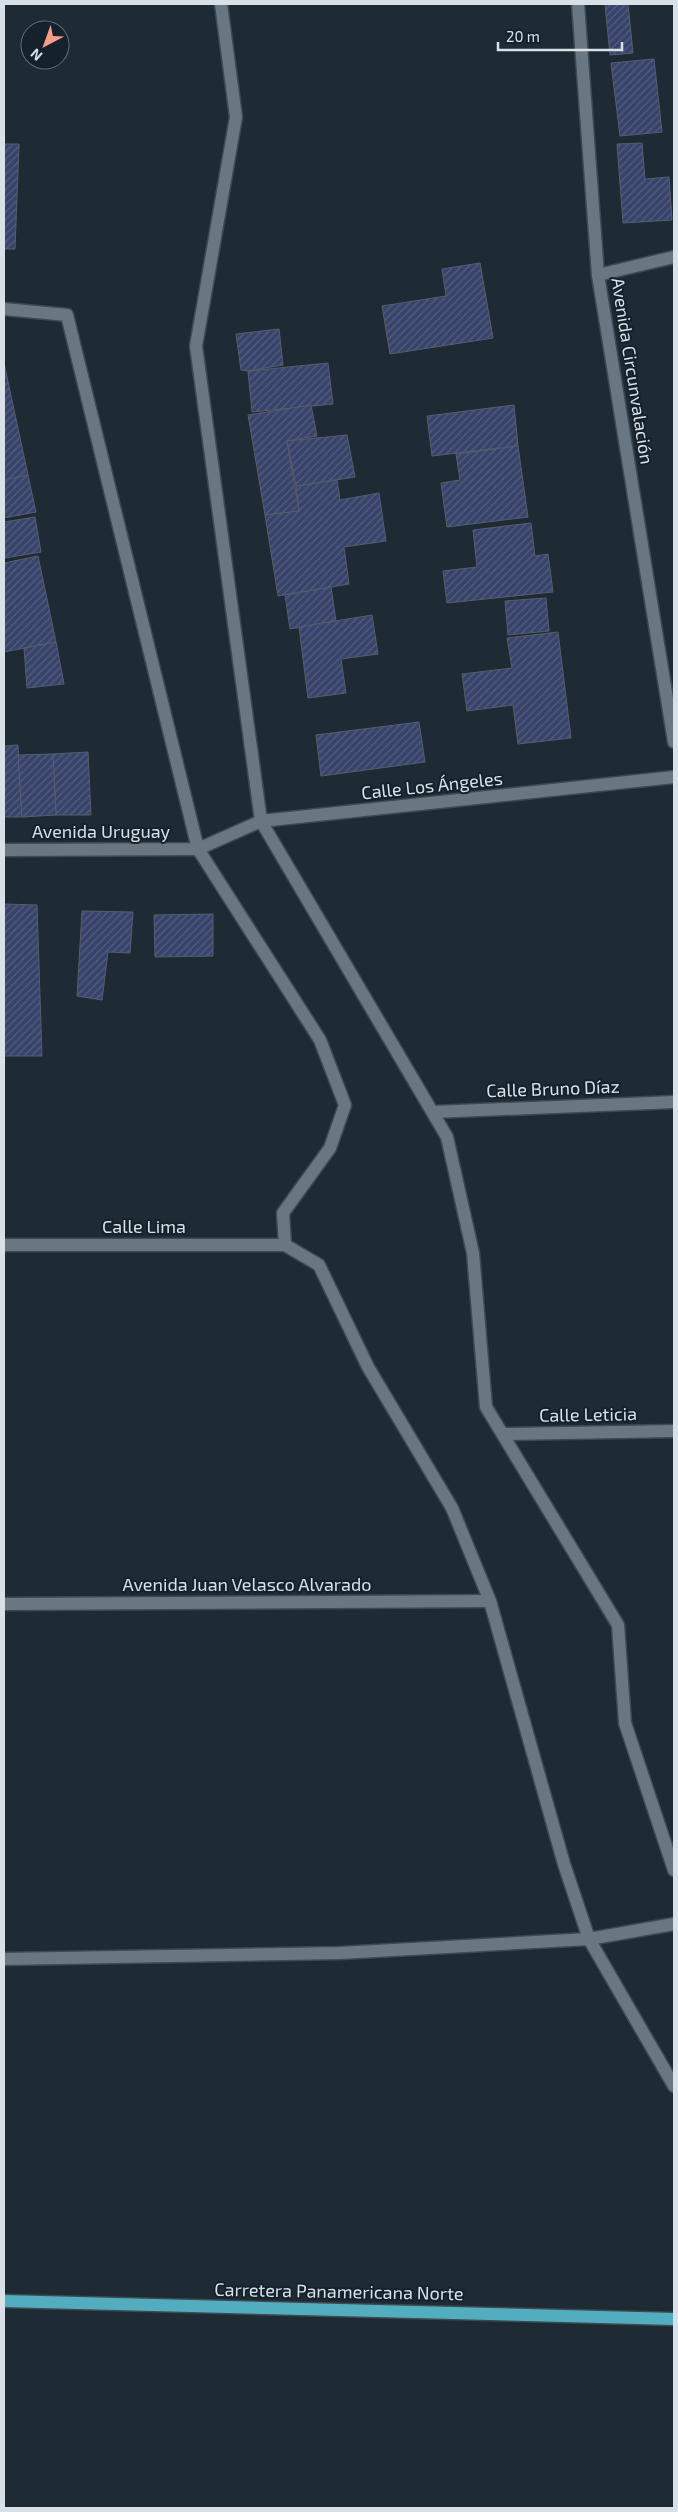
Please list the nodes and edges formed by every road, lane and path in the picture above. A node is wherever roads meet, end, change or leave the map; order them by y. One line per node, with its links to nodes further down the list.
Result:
1 (221, 4): 8 (street)
2 (578, 4): 4 (street, Avenida Circunvalación)
3 (674, 257): 4 (street)
4 (598, 275): 6 (street, Avenida Circunvalación)
5 (4, 309): 9 (street)
6 (674, 742)
7 (674, 777): 8 (street, Calle Los Ángeles)
8 (261, 822): 9 (street, Calle Los Ángeles); 12 (street)
9 (198, 848): 10 (street, Avenida Uruguay); 13 (street)
10 (4, 850)
11 (674, 1102): 12 (street, Calle Bruno Díaz)
12 (433, 1112): 16 (street)
13 (285, 1244): 14 (street, Calle Lima); 17 (street)
14 (4, 1245)
15 (674, 1431): 16 (street, Calle Leticia)
16 (503, 1434): 19 (street)
17 (490, 1601): 18 (street, Avenida Juan Velasco Alvarado); 21 (street)
18 (4, 1604)
19 (674, 1870)
20 (674, 1924): 21 (street)
21 (589, 1939): 22 (street); 23 (street)
22 (4, 1959)
23 (674, 2086)
24 (4, 2301): 25 (main road, Carretera Panamericana Norte)
25 (674, 2319)

